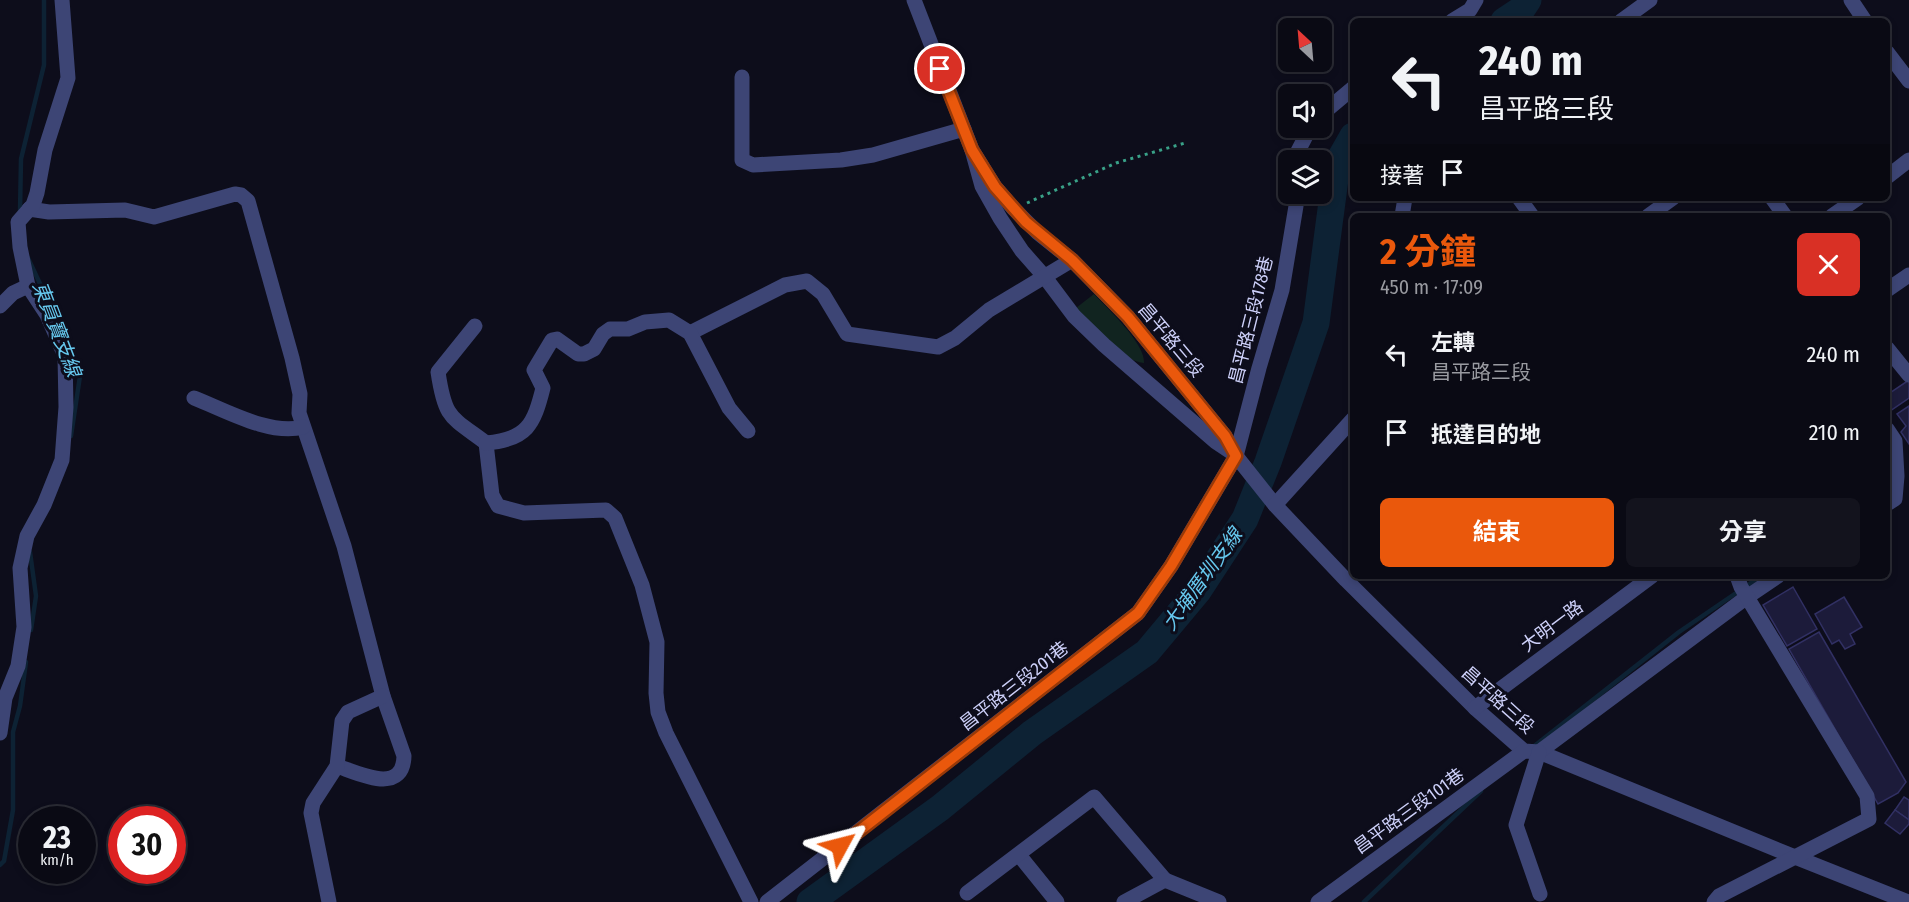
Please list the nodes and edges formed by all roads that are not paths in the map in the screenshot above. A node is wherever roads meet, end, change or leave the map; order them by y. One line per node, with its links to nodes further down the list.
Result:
1 (62, 0): 21 (street)
2 (914, 0): 14 (street, 昌平路三段)
3 (1650, 0): 6 (street)
4 (1851, 0): 8 (street)
5 (1470, 3): 7 (street)
6 (1637, 10)
7 (1455, 18)
8 (1863, 18)
9 (1890, 56): 11 (street)
10 (742, 77): 14 (street)
11 (1909, 81)
12 (1350, 91): 13 (street)
13 (1332, 106)
14 (964, 129): 15 (street, 昌平路三段)
15 (972, 150): 24 (street, 昌平路三段); 26 (street, 昌平路三段)
16 (1909, 160): 17 (street)
17 (1890, 175)
18 (1669, 201): 22 (street)
19 (1854, 201): 23 (street)
20 (1296, 204): 40 (street, 昌平路三段178巷)
21 (29, 209): 27 (street); 36 (street)
22 (1652, 213)
23 (1836, 213)
24 (1072, 260): 26 (street); 40 (street, 昌平路三段)
25 (1909, 274): 28 (street)
26 (1044, 276): 31 (street); 40 (street, 昌平路三段)
27 (28, 286): 29 (street); 51 (street)
28 (1890, 288)
29 (0, 306)
30 (475, 326): 39 (street)
31 (690, 333): 37 (street); 39 (street)
32 (1890, 352): 33 (street)
33 (1909, 375)
34 (194, 398): 36 (street)
35 (1350, 422): 42 (street)
36 (303, 427): 49 (street)
37 (748, 431)
38 (1890, 434): 41 (street)
39 (486, 443): 61 (street)
40 (1236, 456): 42 (street, 昌平路三段); 62 (street, 昌平路三段201巷)
41 (1890, 502)
42 (1275, 505): 43 (street, 昌平路三段)
43 (1349, 577)
44 (1351, 579): 50 (street, 昌平路三段)
45 (1648, 579): 50 (street, 大明一路)
46 (1738, 579): 48 (street)
47 (1774, 579): 48 (street)
48 (1747, 597): 53 (street); 56 (street)
49 (383, 696): 54 (street); 54 (street)
50 (1475, 708): 52 (street, 昌平路三段)
51 (0, 733)
52 (1524, 751): 53 (street, 昌平路三段); 66 (street, 昌平路三段101巷)
53 (1539, 752): 56 (street, 昌平路三段); 59 (street)
54 (337, 766): 60 (street)
55 (1019, 855): 57 (street); 58 (street); 63 (street)
56 (1795, 857): 67 (street); 68 (street, 昌平路三段)
57 (1165, 880): 64 (street); 65 (street)
58 (968, 893)
59 (1540, 894)
60 (330, 902)
61 (751, 902)
62 (767, 902)
63 (1057, 902)
64 (1124, 902)
65 (1219, 902)
66 (1318, 902)
67 (1714, 902)
68 (1908, 902)

